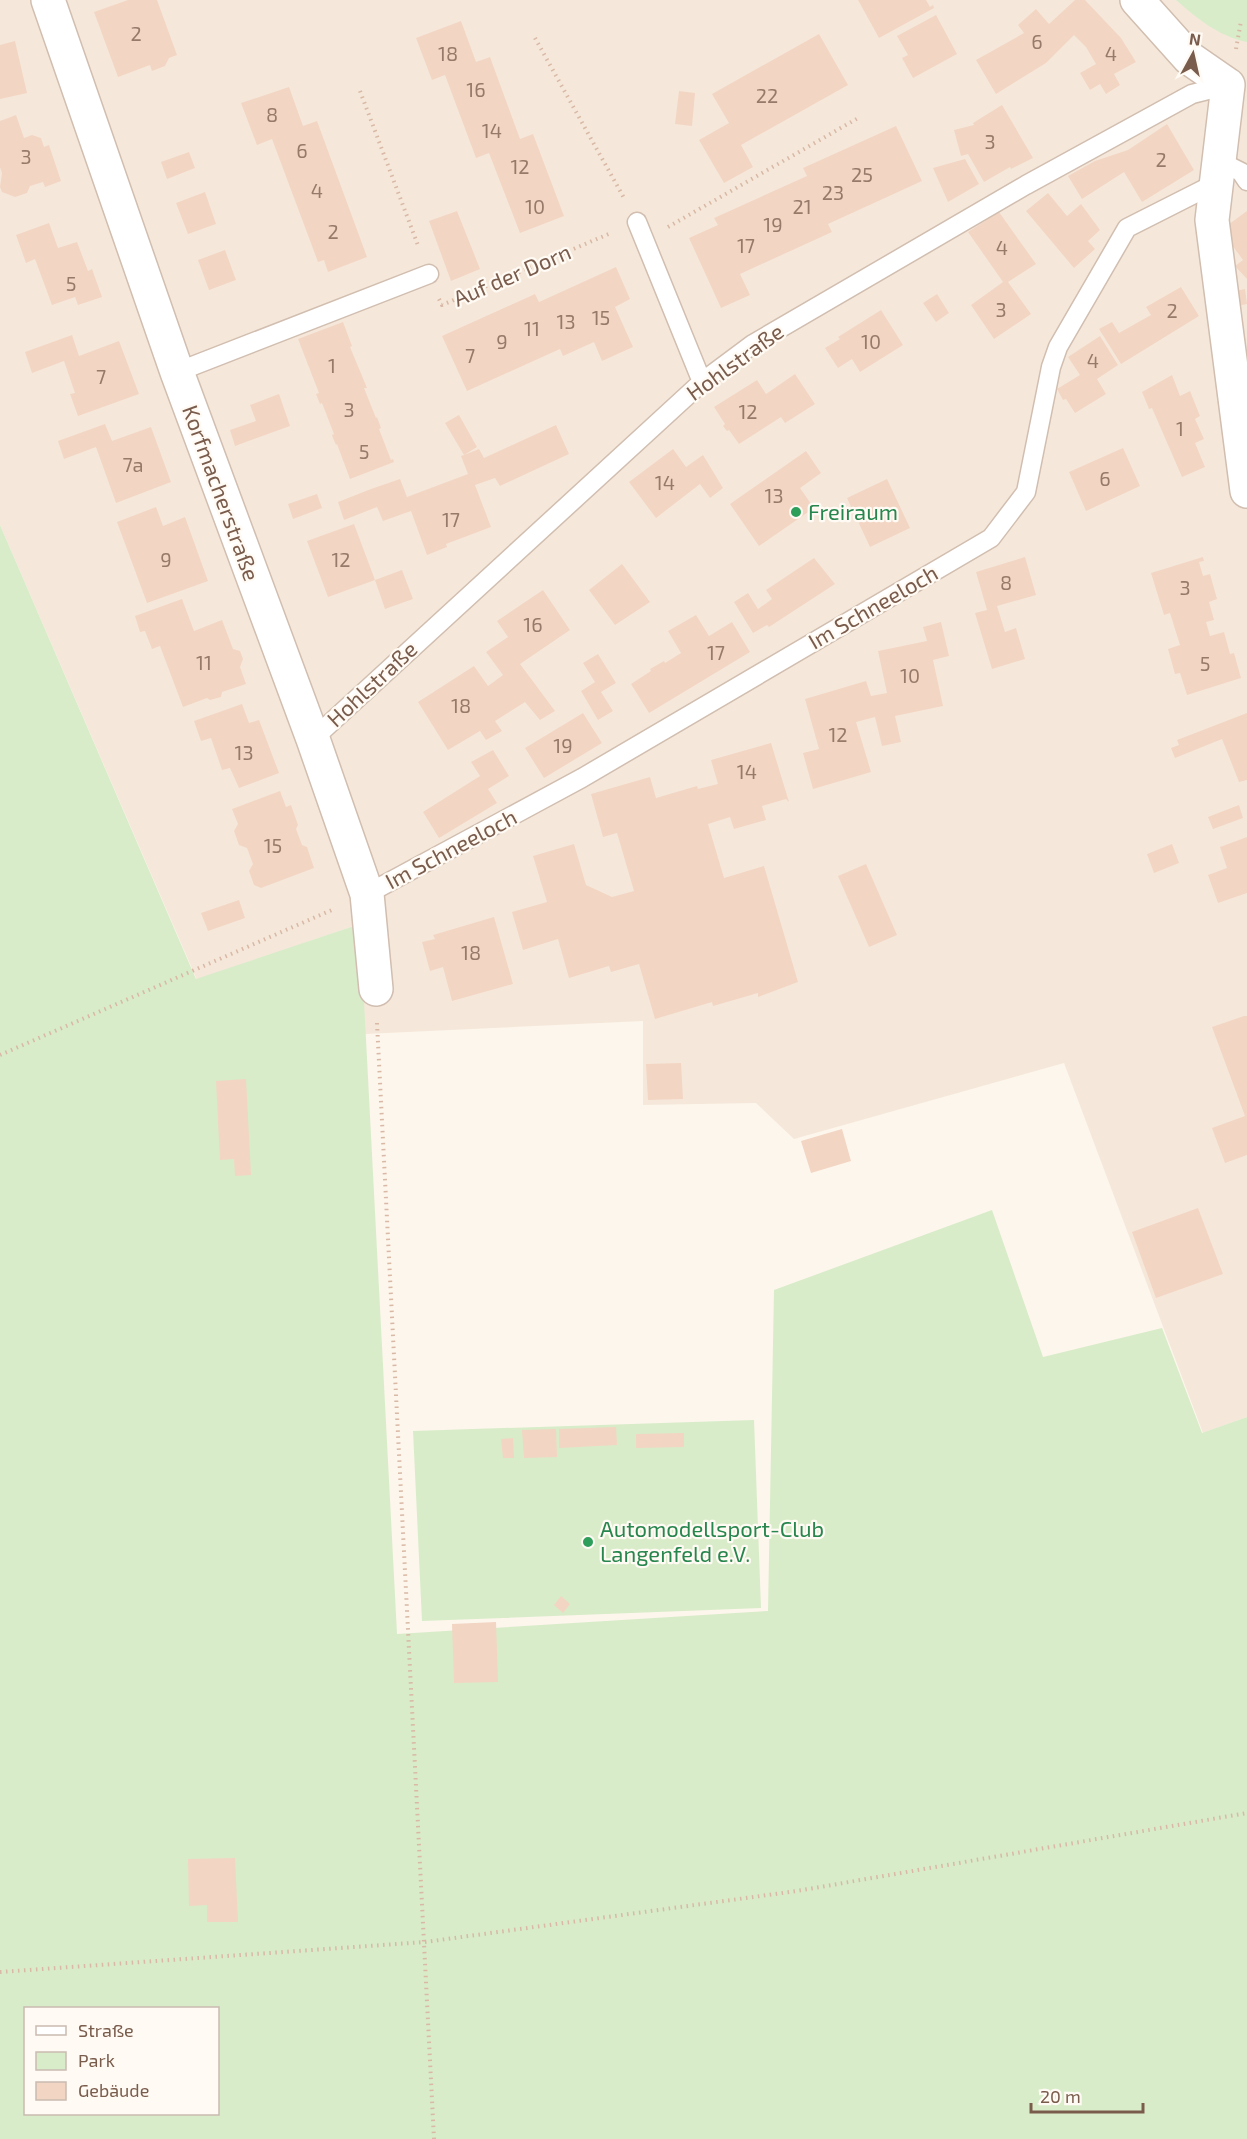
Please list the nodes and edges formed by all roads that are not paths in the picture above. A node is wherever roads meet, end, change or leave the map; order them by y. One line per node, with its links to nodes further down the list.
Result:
1 (48, 0): 7 (street, Korfmacherstraße)
2 (1137, 0): 3 (street)
3 (1238, 85): 4 (street); 8 (lane, Hohlstraße)
4 (1227, 175): 9 (street); 11 (lane, Im Schneeloch)
5 (637, 222): 8 (lane)
6 (429, 274): 7 (lane, Auf der Dorn)
7 (177, 372): 10 (street, Korfmacherstraße)
8 (702, 382): 10 (lane, Hohlstraße)
9 (1247, 491)
10 (313, 739): 11 (street, Korfmacherstraße)
11 (367, 894): 12 (street, Korfmacherstraße)
12 (376, 989)

